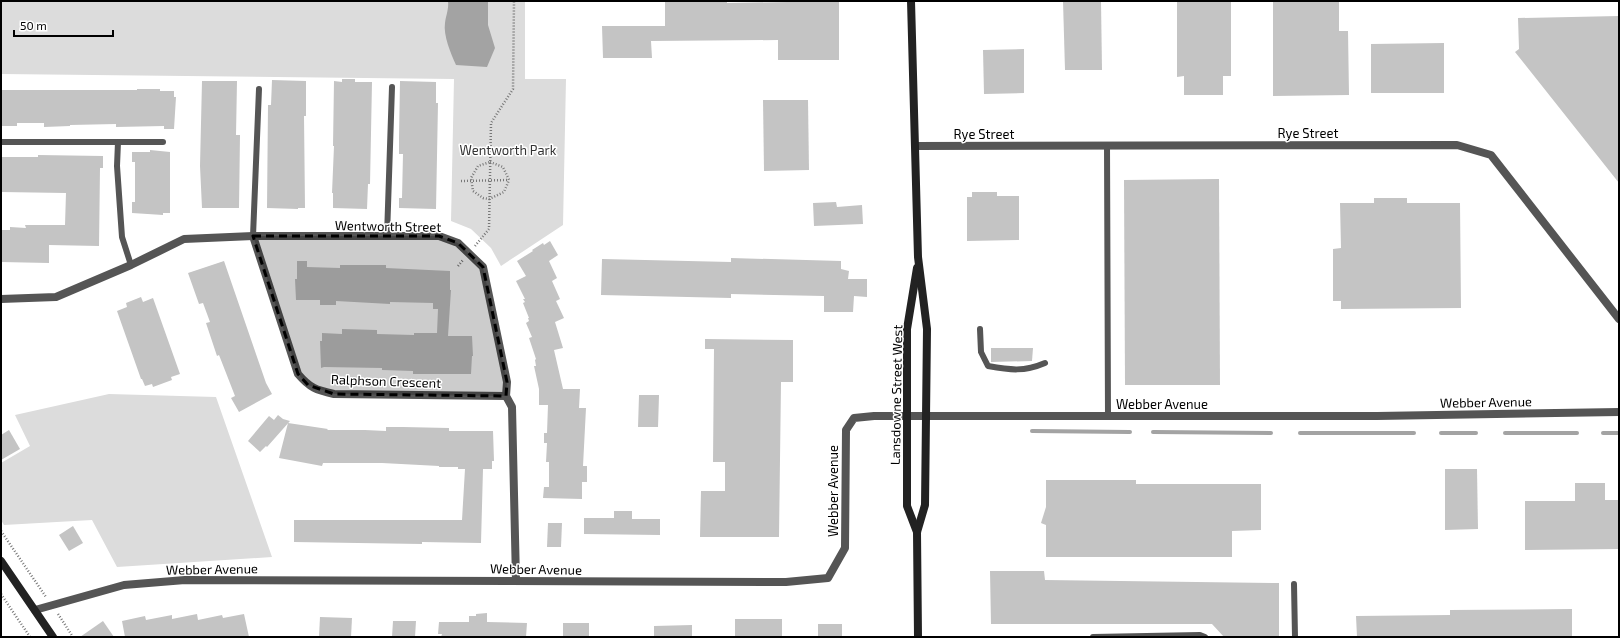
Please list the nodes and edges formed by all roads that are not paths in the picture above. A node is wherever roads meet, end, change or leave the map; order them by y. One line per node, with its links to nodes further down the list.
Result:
1 (912, 1): 8 (main road, Lansdowne Street West)
2 (392, 87): 10 (lane)
3 (259, 89): 9 (lane)
4 (1, 142): 5 (lane)
5 (118, 142): 6 (lane); 12 (lane)
6 (163, 142)
7 (1107, 145): 8 (street, Rye Street); 14 (street, Rye Street); 21 (lane)
8 (915, 146): 11 (main road, Lansdowne Street West)
9 (253, 236): 10 (street, Wentworth Street); 12 (street, Wentworth Street); 17 (street, Ralphson Crescent)
10 (387, 236): 17 (street, Wentworth Street)
11 (918, 257): 19 (main road, Lansdowne Street West); 20 (main road, Lansdowne Street West)
12 (131, 265): 13 (street, Wentworth Street)
13 (1, 298)
14 (1619, 319)
15 (980, 329): 16 (lane)
16 (1045, 363)
17 (506, 396): 24 (street, Wentworth Street)
18 (1619, 412): 21 (street, Webber Avenue)
19 (926, 415): 20 (street, Webber Avenue); 21 (street, Webber Avenue); 22 (main road, Lansdowne Street West)
20 (907, 416): 22 (main road, Lansdowne Street West); 24 (street, Webber Avenue)
21 (1108, 416)
22 (917, 532): 28 (main road, Lansdowne Street West)
23 (1, 561): 26 (main road)
24 (516, 580): 26 (street, Webber Avenue)
25 (1294, 584): 31 (lane)
26 (35, 610): 27 (main road)
27 (53, 637)
28 (918, 637)
29 (1093, 637): 30 (lane)
30 (1205, 637)
31 (1295, 637)

